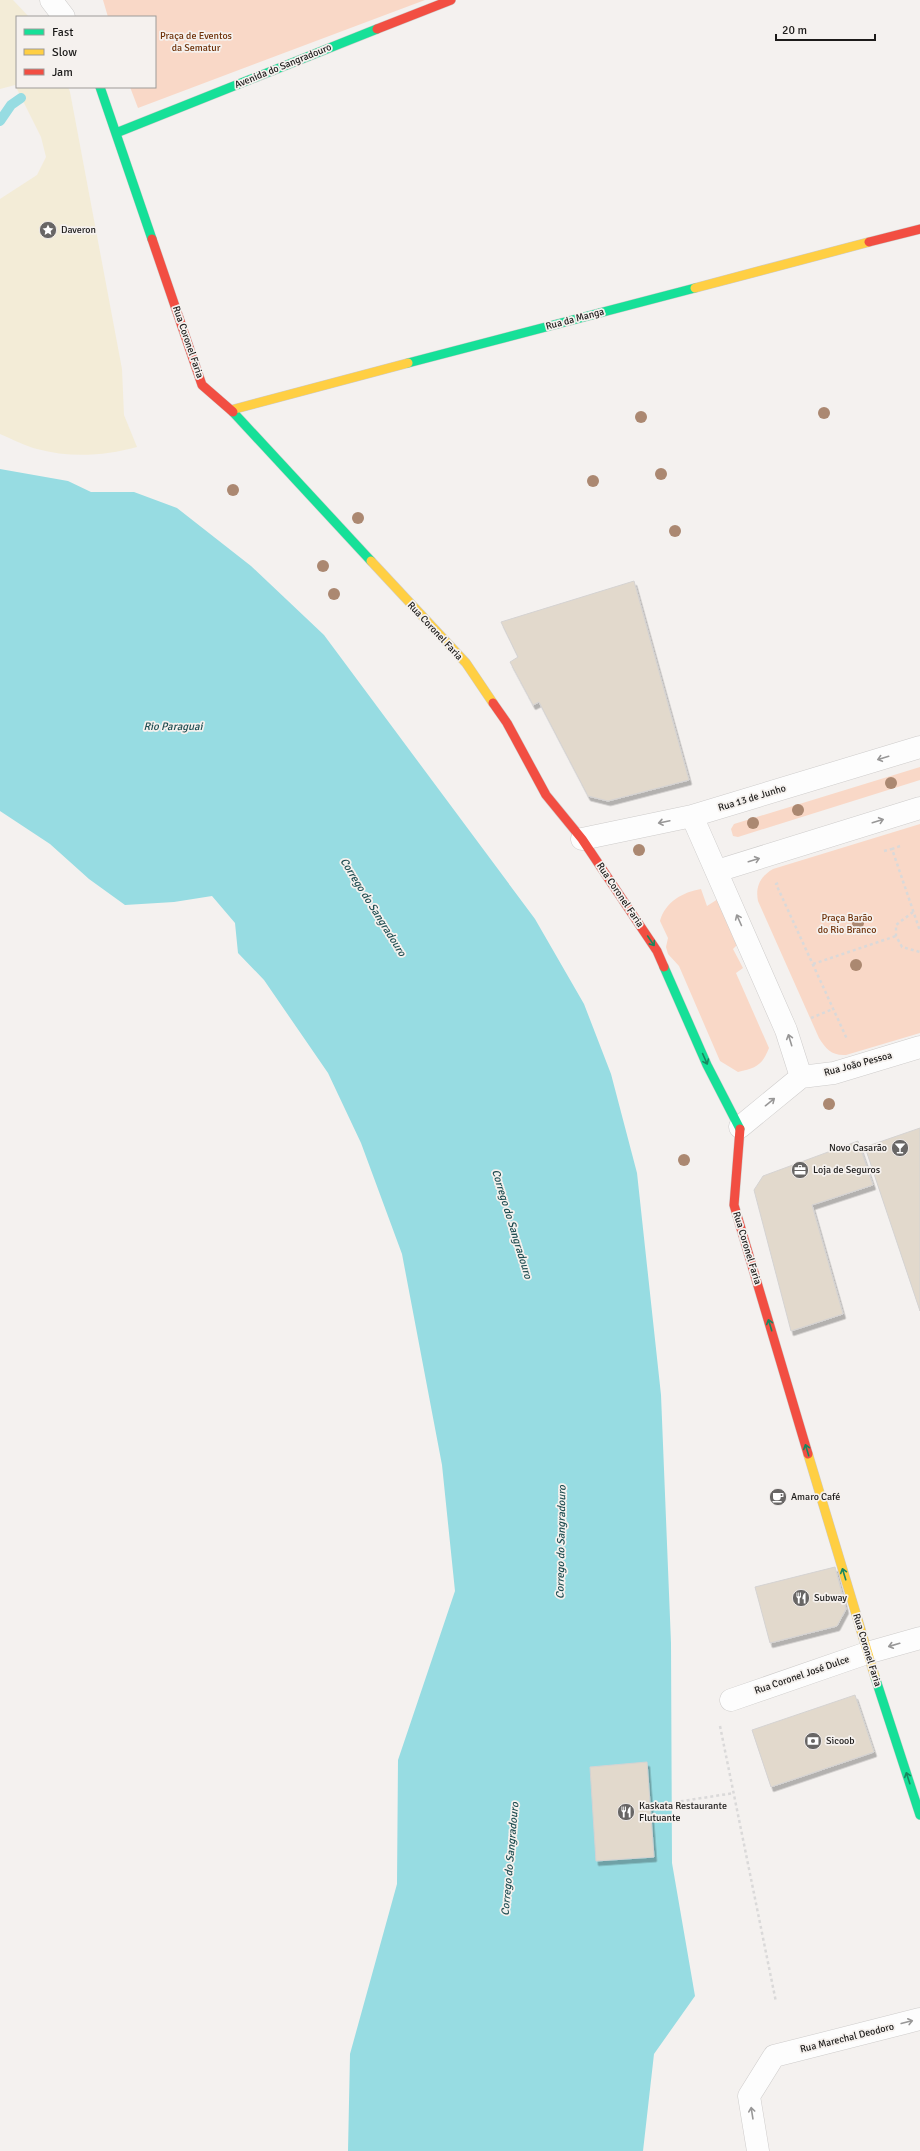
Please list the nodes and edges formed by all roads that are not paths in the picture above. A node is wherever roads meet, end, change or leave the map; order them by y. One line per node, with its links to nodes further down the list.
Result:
1 (51, 0): 4 (street)
2 (71, 0): 5 (street)
3 (451, 0): 7 (street, Avenida do Sangradouro)
4 (63, 16)
5 (77, 16)
6 (100, 88): 7 (street, Rua Coronel Faria)
7 (116, 133): 9 (street, Rua Coronel Faria)
8 (920, 229): 9 (street, Rua da Manga)
9 (231, 410): 13 (street, Rua Coronel Faria)
10 (920, 747): 12 (street, Rua 13 de Junho, one-way to 12)
11 (920, 808): 14 (street, one-way to 11)
12 (692, 816): 13 (street, Rua 13 de Junho, one-way to 13); 14 (street)
13 (582, 839): 17 (street, Rua Coronel Faria, one-way to 17)
14 (717, 871): 16 (street, one-way to 14)
15 (920, 1047): 16 (street, Rua João Pessoa)
16 (801, 1077): 17 (street, one-way to 16)
17 (740, 1127): 19 (street, Rua Coronel Faria, one-way to 17)
18 (920, 1638): 19 (street, Rua Coronel José Dulce, one-way to 19)
19 (867, 1653): 20 (street, Rua Coronel José Dulce); 21 (street, Rua Coronel Faria, one-way to 19)
20 (731, 1700)
21 (920, 1816)
22 (920, 2019): 23 (street, Rua Marechal Deodoro, one-way to 22)
23 (758, 2151)

